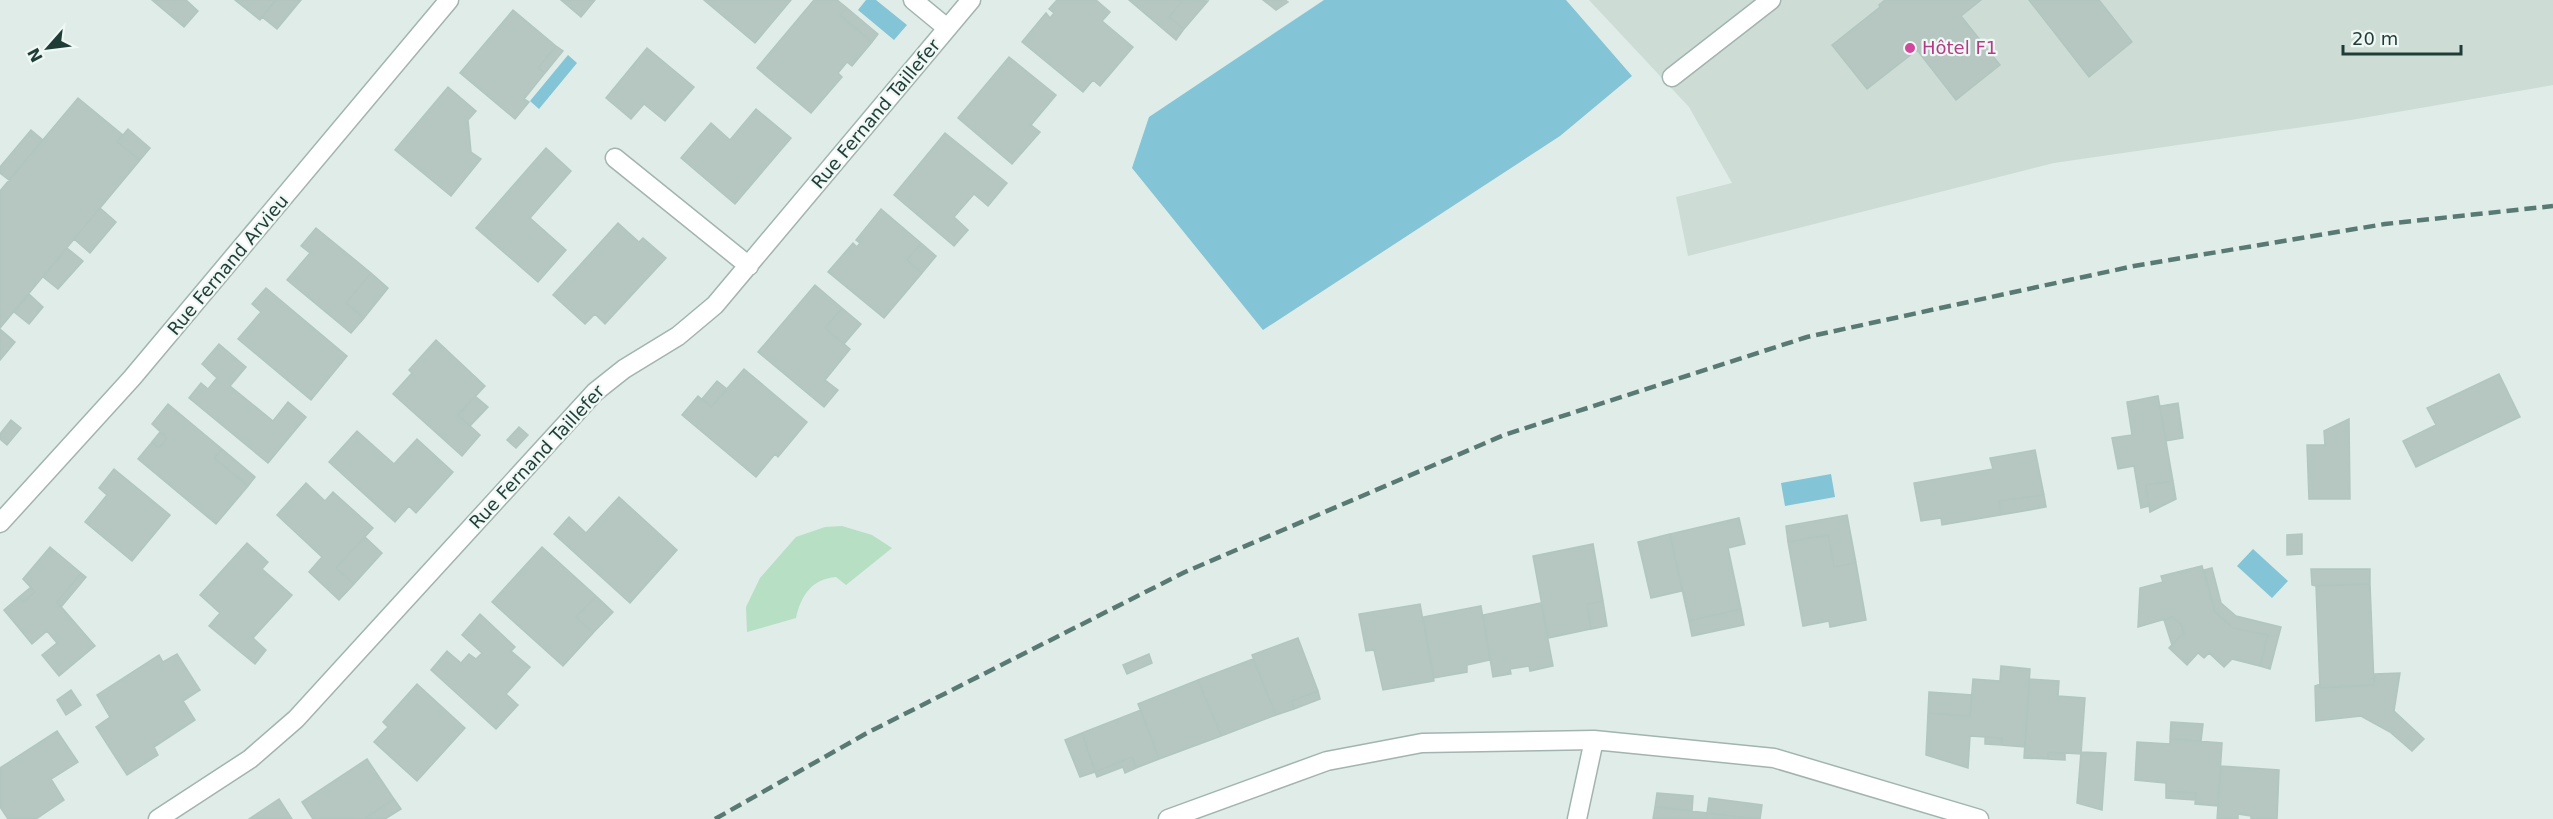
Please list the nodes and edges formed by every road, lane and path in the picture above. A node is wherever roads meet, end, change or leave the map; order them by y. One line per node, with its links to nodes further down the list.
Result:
1 (449, 0): 9 (street, Rue Fernand Arvieu)
2 (913, 0): 5 (street)
3 (971, 0): 5 (street, Rue Fernand Taillefer)
4 (1771, 0): 6 (street)
5 (947, 28): 8 (street, Rue Fernand Taillefer)
6 (1672, 77)
7 (615, 158): 8 (street)
8 (749, 266): 11 (street, Rue Fernand Taillefer)
9 (2, 516)
10 (1594, 740): 12 (street); 13 (street); 14 (street)
11 (158, 819)
12 (1168, 819)
13 (1577, 819)
14 (1979, 819)

